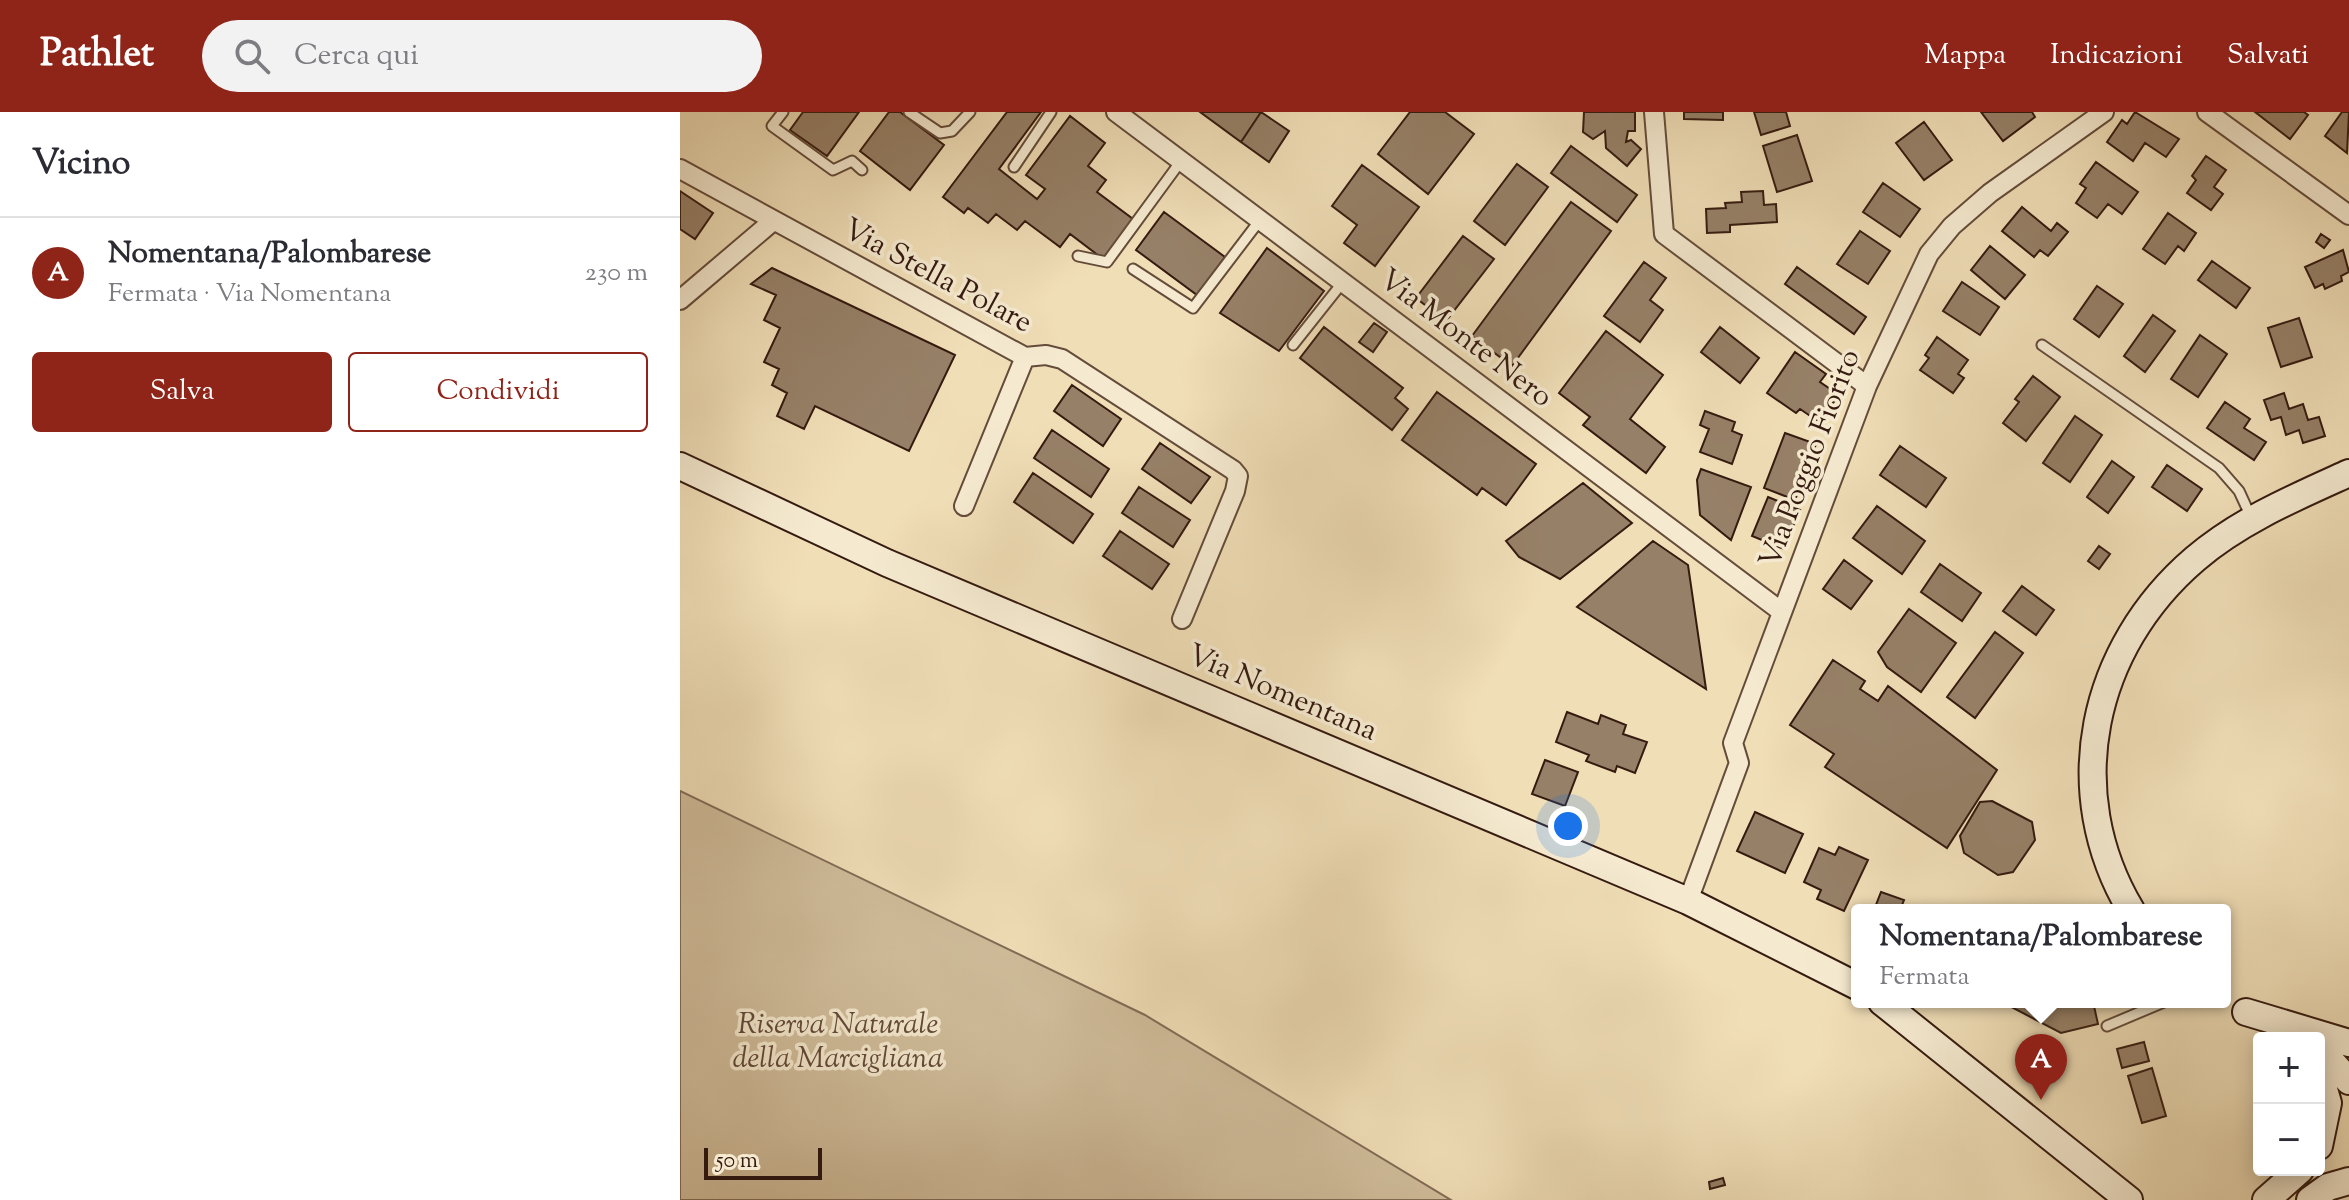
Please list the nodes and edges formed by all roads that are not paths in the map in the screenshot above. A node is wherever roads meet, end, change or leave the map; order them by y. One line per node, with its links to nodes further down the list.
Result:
1 (783, 112): 12 (lane)
2 (909, 112): 3 (lane)
3 (970, 112)
4 (1051, 112): 10 (lane)
5 (1116, 112): 9 (street, Via Monte Nero)
6 (1654, 112): 23 (street)
7 (2104, 112): 23 (street, Via Poggio Fiorito)
8 (2207, 112): 13 (street)
9 (1181, 161): 14 (street, Via Monte Nero); 16 (lane)
10 (1014, 167)
11 (680, 169): 15 (street, Via Stella Polare)
12 (862, 170)
13 (2349, 215)
14 (1260, 220): 17 (lane); 18 (street, Via Monte Nero)
15 (773, 221): 19 (street); 22 (street, Via Stella Polare)
16 (1078, 256)
17 (1133, 269)
18 (1343, 282): 20 (lane); 28 (street, Via Monte Nero)
19 (680, 300)
20 (1293, 345)
21 (2042, 345): 27 (lane)
22 (1025, 357): 26 (street); 29 (street, Via Stella Polare)
23 (1867, 386): 28 (street, Via Poggio Fiorito)
24 (680, 466): 30 (street, Via Nomentana)
25 (2349, 473): 27 (street)
26 (964, 506)
27 (2252, 520): 31 (street)
28 (1782, 612): 30 (street, Via Poggio Fiorito)
29 (1182, 619)
30 (1688, 901): 32 (street, Via Nomentana)
31 (2128, 904)
32 (1851, 983)
33 (2236, 1006): 37 (street); 38 (street); 39 (street)
34 (1890, 1008): 43 (street)
35 (2150, 1008): 36 (lane)
36 (2107, 1026)
37 (2282, 1032)
38 (2290, 1032)
39 (2349, 1043)
40 (2325, 1052): 41 (street)
41 (2349, 1081)
42 (2325, 1093): 44 (street)
43 (2014, 1106): 47 (street); 48 (street)
44 (2325, 1117)
45 (2293, 1176): 49 (street)
46 (2348, 1180): 50 (street)
47 (2096, 1200)
48 (2129, 1200)
49 (2266, 1200)
50 (2310, 1200)

